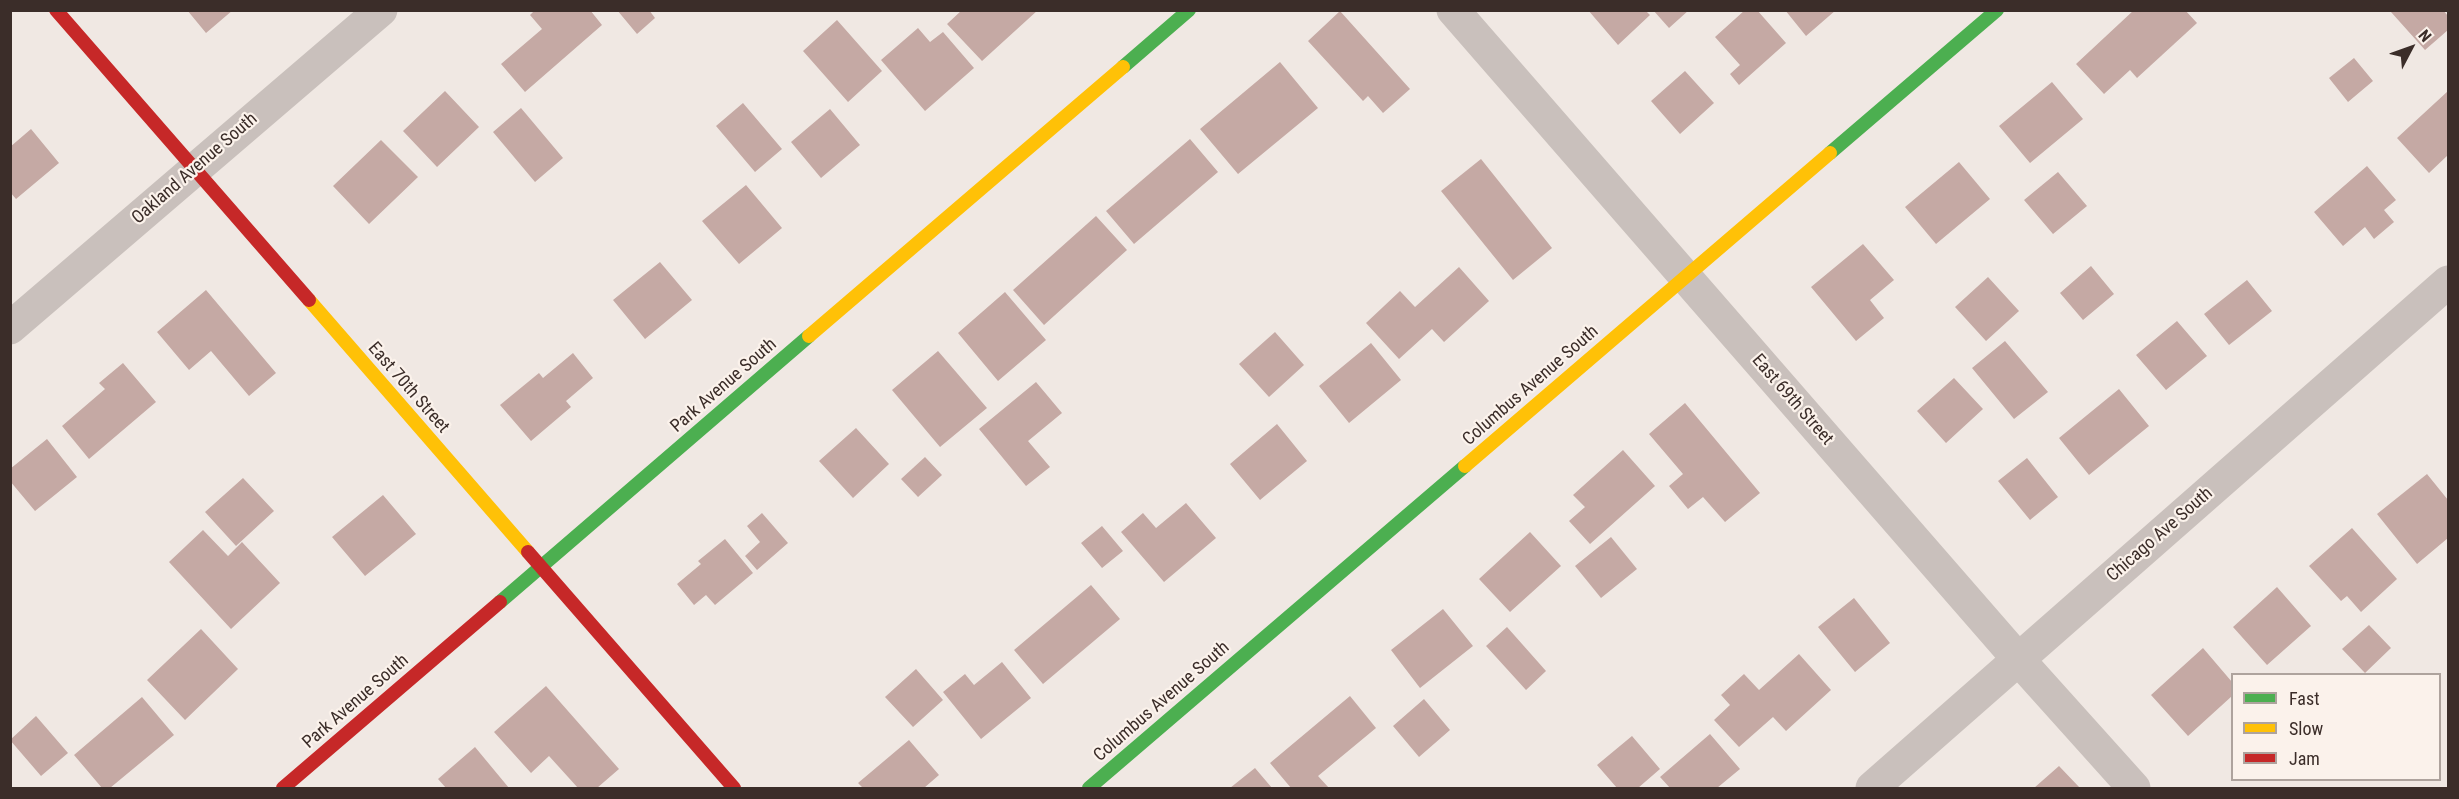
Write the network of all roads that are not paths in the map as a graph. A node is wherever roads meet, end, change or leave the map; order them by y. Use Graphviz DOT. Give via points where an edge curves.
graph roads {
  1 [pos="56,10"];
  2 [pos="381,10"];
  3 [pos="1189,10"];
  4 [pos="1453,10"];
  5 [pos="1997,10"];
  6 [pos="193,170"];
  7 [pos="1685,277"];
  8 [pos="2448,282"];
  9 [pos="10,328"];
  10 [pos="541,567"];
  11 [pos="2019,660"];
  12 [pos="283,789"];
  13 [pos="734,789"];
  14 [pos="1089,789"];
  15 [pos="1872,789"];
  16 [pos="2134,789"];
  1 -- 6 [label="street, East 70th Street"];
  2 -- 6 [label="street, Oakland Avenue South"];
  3 -- 10 [label="street, Park Avenue South"];
  4 -- 7 [label="street, East 69th Street"];
  5 -- 7 [label="street, Columbus Avenue South"];
  6 -- 9 [label="street, Oakland Avenue South"];
  6 -- 10 [label="street, East 70th Street"];
  7 -- 11 [label="street, East 69th Street"];
  7 -- 14 [label="street, Columbus Avenue South"];
  8 -- 11 [label="street, Chicago Ave South"];
  10 -- 12 [label="street, Park Avenue South"];
  10 -- 13 [label="street, East 70th Street"];
  11 -- 15 [label="street, Chicago Ave South"];
  11 -- 16 [label="street, East 69th Street"];
}
